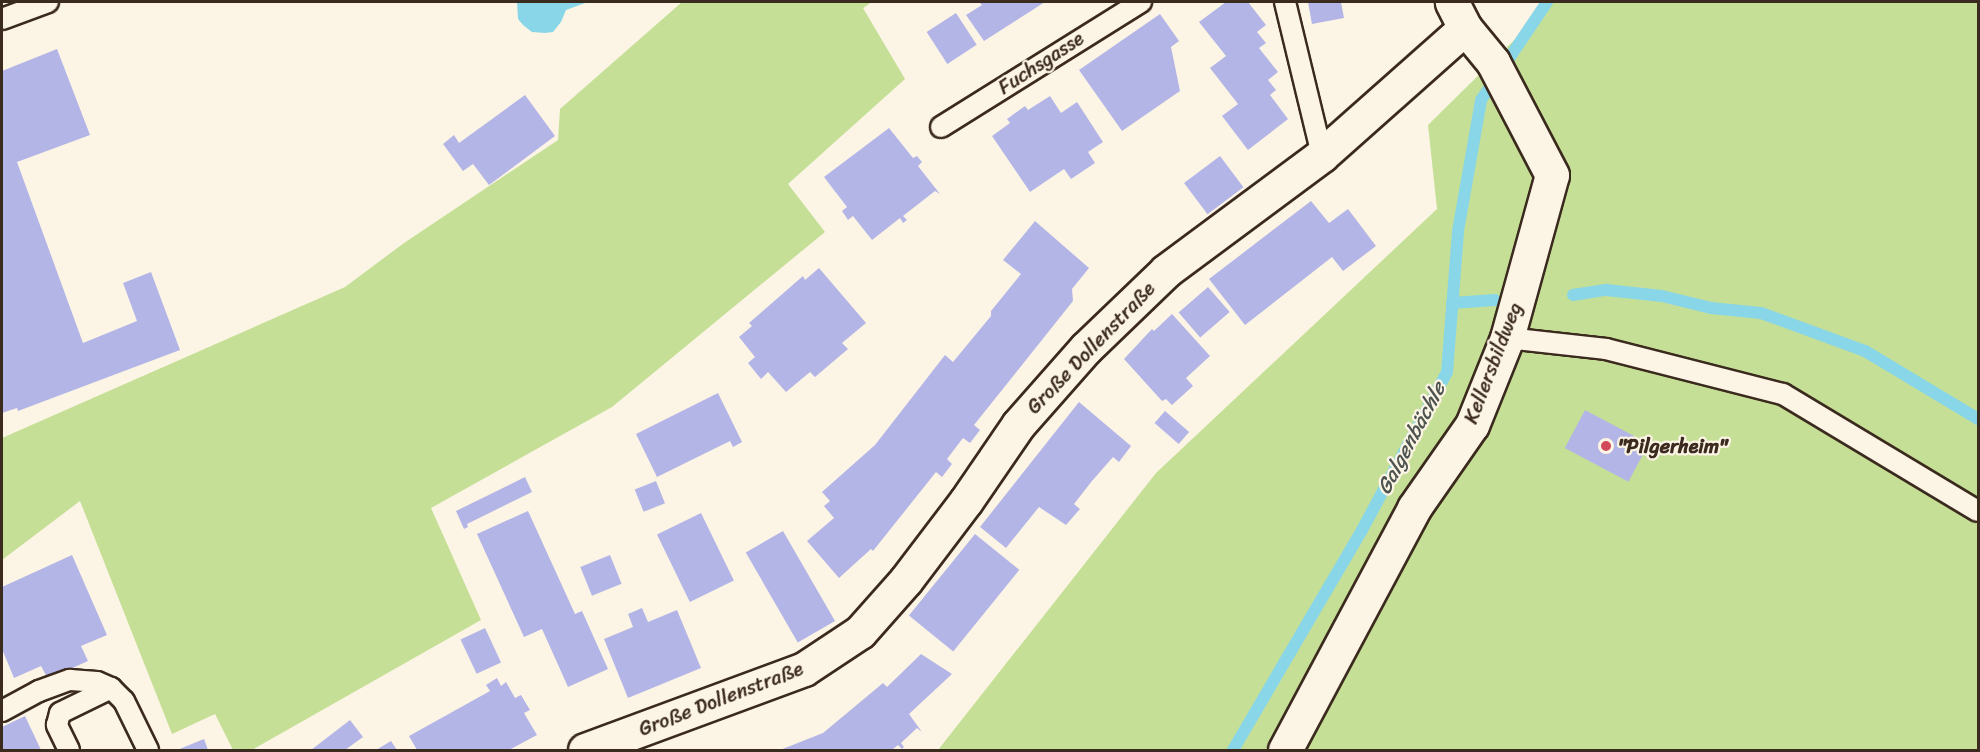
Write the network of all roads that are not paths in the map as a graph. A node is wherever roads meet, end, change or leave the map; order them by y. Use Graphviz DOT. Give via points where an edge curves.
graph roads {
  1 [pos="48,2"];
  2 [pos="1141,2"];
  3 [pos="1285,2"];
  4 [pos="1459,15"];
  5 [pos="2,19"];
  6 [pos="941,127"];
  7 [pos="1322,155"];
  8 [pos="1507,338"];
  9 [pos="1978,511"];
  10 [pos="111,688"];
  11 [pos="2,711"];
  12 [pos="69,750"];
  13 [pos="148,750"];
  14 [pos="585,750"];
  15 [pos="1285,750"];
  1 -- 5 [label="lane"];
  2 -- 6 [label="lane, Fuchsgasse"];
  3 -- 7 [label="lane"];
  4 -- 7 [label="street, Große Dollenstraße"];
  4 -- 8 [label="street, Kellersbildweg" via="1493,62 1552,175"];
  7 -- 14 [label="street, Große Dollenstraße" via="1166,271 1086,348 1018,425 906,580 860,632 804,669"];
  8 -- 9 [label="lane" via="1606,349 1783,394"];
  8 -- 15 [label="street, Kellersbildweg" via="1472,425 1414,508"];
  10 -- 11 [label="lane" via="97,682 70,680"];
  10 -- 12 [label="lane" via="60,713 57,725"];
  10 -- 13 [label="lane" via="124,701"];
}
